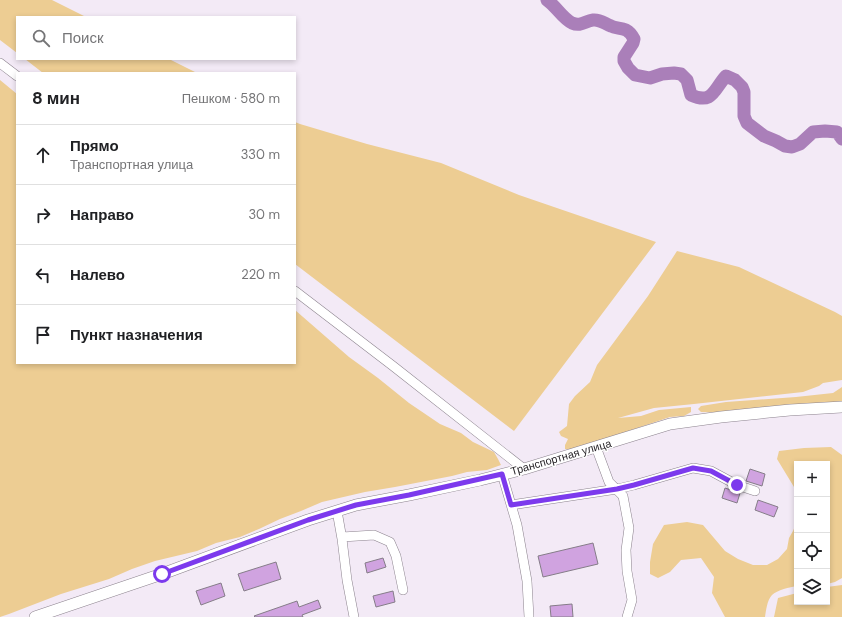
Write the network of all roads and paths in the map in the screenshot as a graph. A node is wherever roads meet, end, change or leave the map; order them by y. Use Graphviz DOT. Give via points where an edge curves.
graph roads {
  1 [pos="0,63"];
  2 [pos="16,75"];
  3 [pos="296,292"];
  4 [pos="842,407"];
  5 [pos="596,447"];
  6 [pos="524,469"];
  7 [pos="502,474"];
  8 [pos="617,489"];
  9 [pos="755,491"];
  10 [pos="511,505"];
  11 [pos="337,511"];
  12 [pos="342,537"];
  13 [pos="403,590"];
  14 [pos="35,617"];
  15 [pos="354,617"];
  16 [pos="529,617"];
  17 [pos="627,617"];
  1 -- 2 [label="street"];
  3 -- 6 [label="street"];
  4 -- 5 [label="main road, Транспортная улица" via="790,410 670,424"];
  5 -- 6 [label="main road, Транспортная улица"];
  5 -- 8 [label="street" via="610,482"];
  6 -- 7 [label="main road, Транспортная улица"];
  7 -- 10 [label="street"];
  7 -- 11 [label="main road, Транспортная улица"];
  8 -- 9 [label="street" via="693,468 711,471"];
  8 -- 10 [label="street"];
  8 -- 17 [label="street" via="623,496 629,528 626,550 632,600"];
  10 -- 16 [label="street" via="527,581"];
  11 -- 12 [label="street"];
  11 -- 14 [label="main road, Транспортная улица"];
  12 -- 13 [label="street" via="374,535 390,542 396,556"];
  12 -- 15 [label="street" via="346,580"];
}
